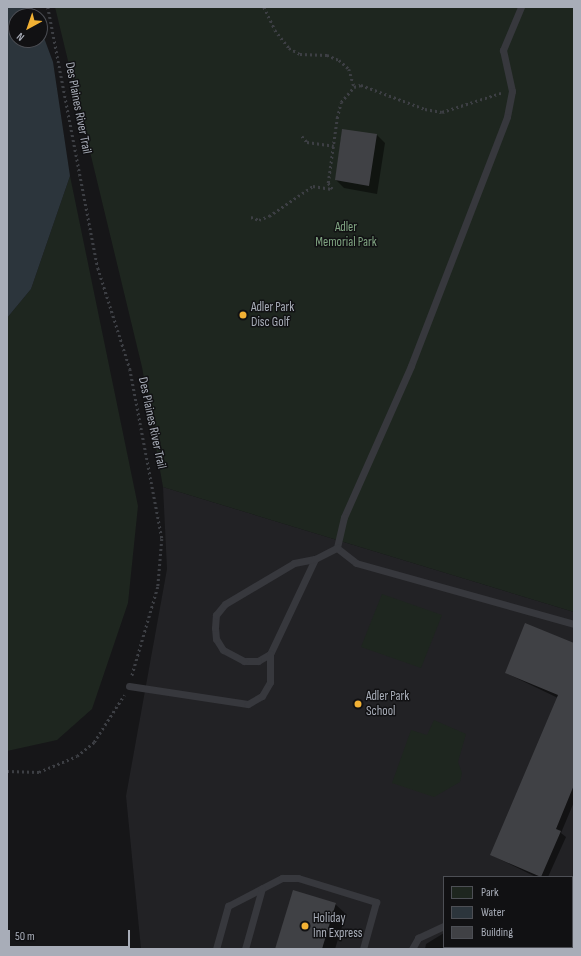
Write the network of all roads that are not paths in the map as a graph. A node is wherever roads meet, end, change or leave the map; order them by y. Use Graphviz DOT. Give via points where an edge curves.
graph roads {
  1 [pos="521,7"];
  2 [pos="337,548"];
  3 [pos="315,559"];
  4 [pos="574,624"];
  5 [pos="270,654"];
  6 [pos="129,686"];
  7 [pos="262,888"];
  8 [pos="443,926"];
  9 [pos="216,949"];
  10 [pos="245,949"];
  11 [pos="363,949"];
  12 [pos="412,949"];
  1 -- 2 [label="lane" via="503,50 512,91 508,117 448,274 344,517"];
  2 -- 3 [label="lane"];
  2 -- 4 [label="lane" via="356,563"];
  3 -- 5 [label="lane"];
  3 -- 5 [label="lane" via="294,563 225,604 216,615 216,639 233,657 258,661"];
  5 -- 6 [label="lane" via="270,682 262,696 248,704"];
  7 -- 9 [label="lane" via="228,906"];
  7 -- 10 [label="lane"];
  7 -- 11 [label="lane" via="282,878 298,878 376,902"];
  8 -- 12 [label="lane" via="418,938"];
}
